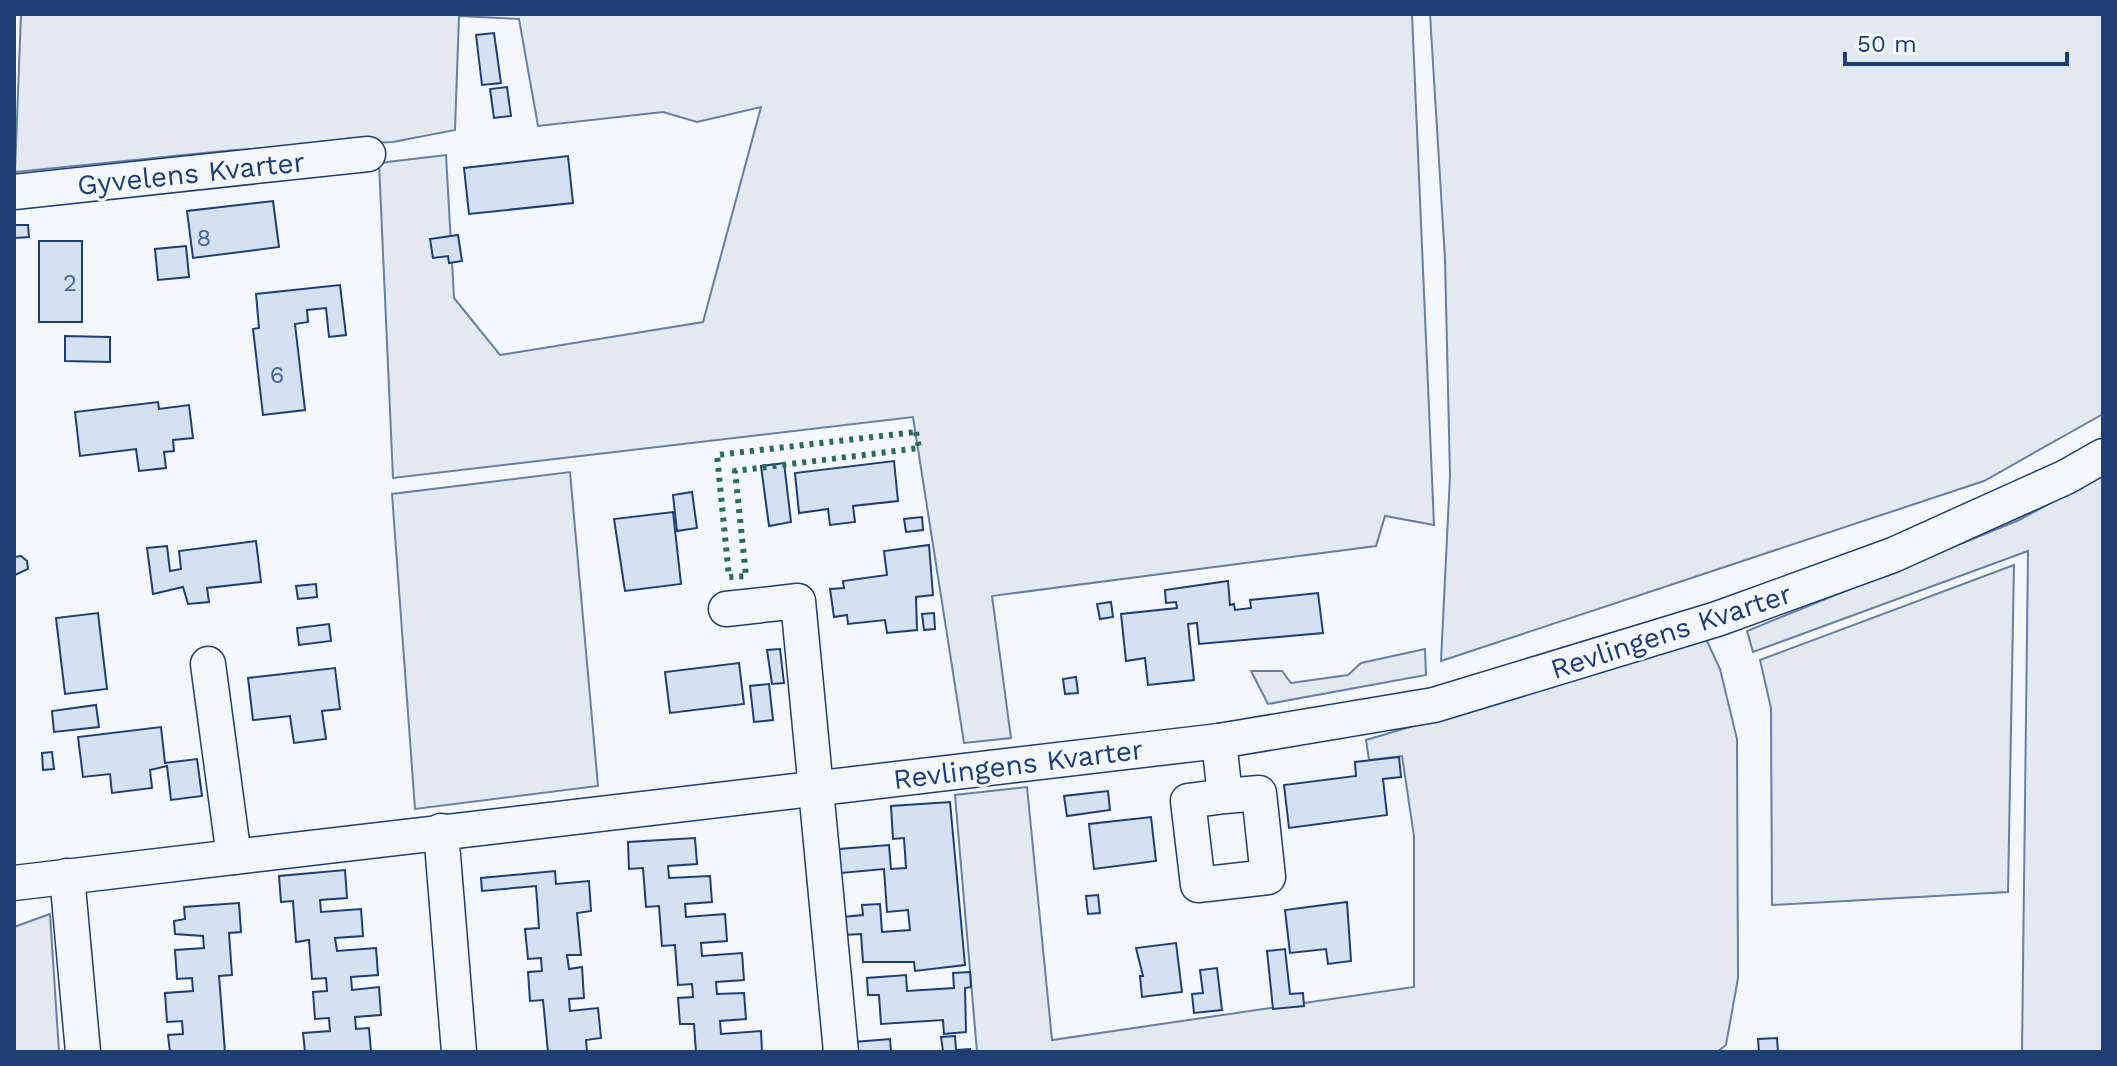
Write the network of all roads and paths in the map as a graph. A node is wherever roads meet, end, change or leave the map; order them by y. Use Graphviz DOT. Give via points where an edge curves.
graph roads {
  1 [pos="368,154"];
  2 [pos="14,192"];
  3 [pos="2103,456"];
  4 [pos="726,609"];
  5 [pos="208,664"];
  6 [pos="1219,741"];
  7 [pos="817,787"];
  8 [pos="1225,796"];
  9 [pos="441,831"];
  10 [pos="234,857"];
  11 [pos="67,876"];
  12 [pos="14,883"];
  13 [pos="83,1052"];
  14 [pos="459,1052"];
  15 [pos="841,1052"];
  1 -- 2 [label="street, Gyvelens Kvarter"];
  3 -- 6 [label="street, Revlingens Kvarter" via="1893,555 1717,619 1434,705"];
  4 -- 7 [label="street" via="798,601"];
  5 -- 10 [label="street"];
  6 -- 7 [label="street, Revlingens Kvarter"];
  6 -- 8 [label="street"];
  7 -- 9 [label="street, Revlingens Kvarter"];
  7 -- 15 [label="street"];
  9 -- 10 [label="street, Revlingens Kvarter"];
  9 -- 14 [label="street"];
  10 -- 11 [label="street, Revlingens Kvarter"];
  11 -- 12 [label="street, Revlingens Kvarter"];
  11 -- 13 [label="street"];
}
